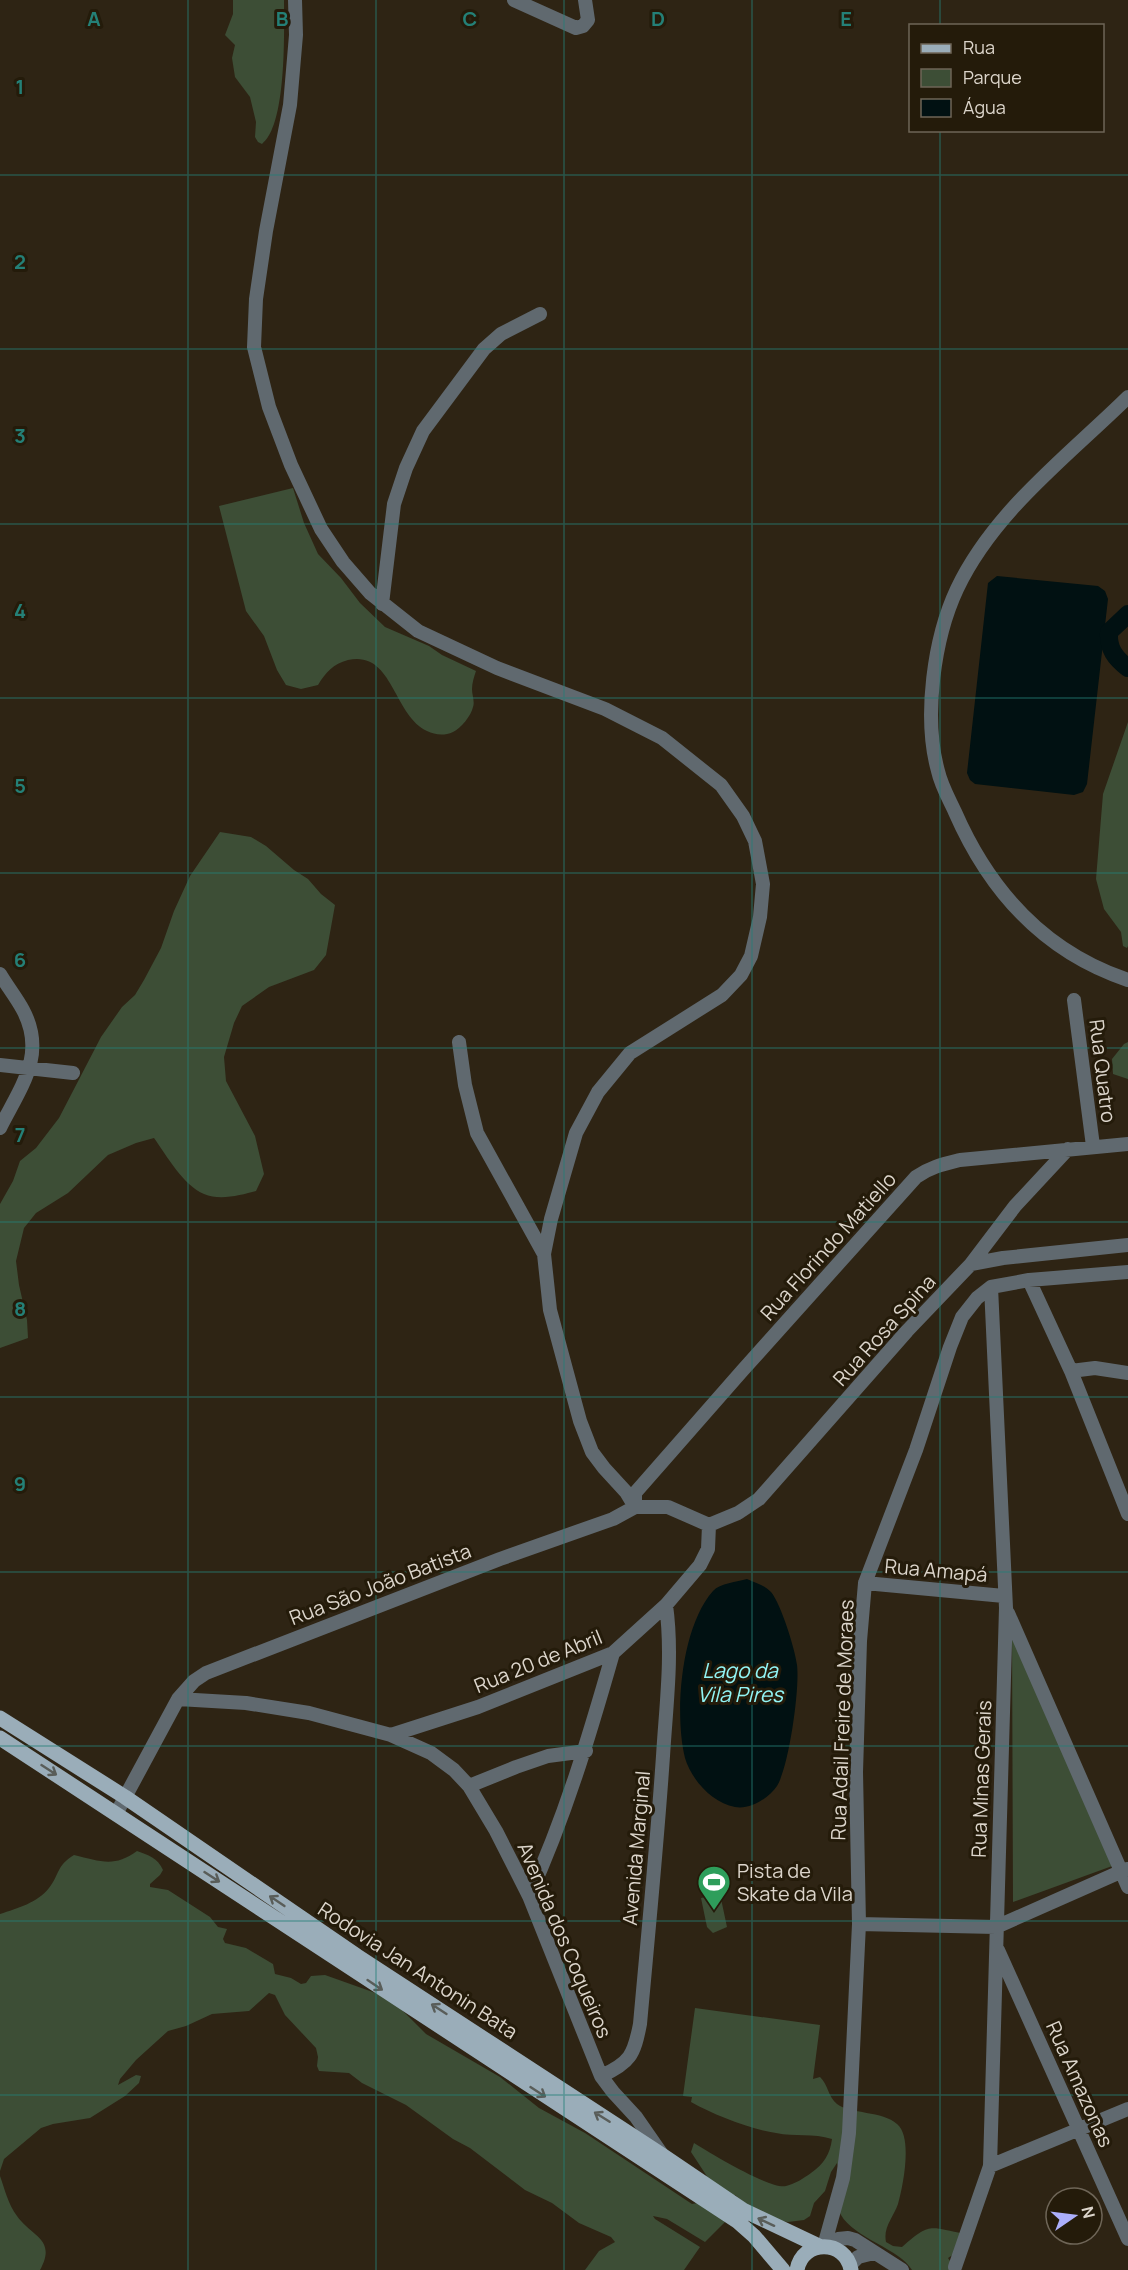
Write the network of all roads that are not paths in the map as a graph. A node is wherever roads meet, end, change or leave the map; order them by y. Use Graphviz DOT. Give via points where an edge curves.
graph roads {
  1 [pos="295,0"];
  2 [pos="514,0"];
  3 [pos="585,0"];
  4 [pos="540,314"];
  5 [pos="1128,397"];
  6 [pos="382,604"];
  7 [pos="0,974"];
  8 [pos="1128,980"];
  9 [pos="1074,1000"];
  10 [pos="459,1042"];
  11 [pos="0,1065"];
  12 [pos="30,1068"];
  13 [pos="73,1073"];
  14 [pos="0,1128"];
  15 [pos="1128,1144"];
  16 [pos="1093,1146"];
  17 [pos="1068,1149"];
  18 [pos="1128,1245"];
  19 [pos="544,1254"];
  20 [pos="971,1264"];
  21 [pos="1128,1272"];
  22 [pos="1029,1280"];
  23 [pos="991,1287"];
  24 [pos="1071,1371"];
  25 [pos="1128,1373"];
  26 [pos="635,1508"];
  27 [pos="1128,1514"];
  28 [pos="709,1525"];
  29 [pos="865,1583"];
  30 [pos="1005,1602"];
  31 [pos="666,1605"];
  32 [pos="613,1653"];
  33 [pos="178,1699"];
  34 [pos="0,1718"];
  35 [pos="391,1735"];
  36 [pos="0,1738"];
  37 [pos="586,1751"];
  38 [pos="469,1786"];
  39 [pos="125,1797"];
  40 [pos="116,1814"];
  41 [pos="1125,1870"];
  42 [pos="1128,1887"];
  43 [pos="529,1896"];
  44 [pos="860,1924"];
  45 [pos="996,1927"];
  46 [pos="996,1945"];
  47 [pos="601,2076"];
  48 [pos="1128,2109"];
  49 [pos="1080,2130"];
  50 [pos="662,2155"];
  51 [pos="990,2166"];
  52 [pos="1128,2239"];
  53 [pos="825,2247"];
  54 [pos="874,2253"];
  55 [pos="851,2268"];
  56 [pos="957,2269"];
  57 [pos="783,2270"];
  58 [pos="797,2270"];
  59 [pos="902,2270"];
  1 -- 6 [label="street" via="290,105 256,299 255,347 269,407 321,529 343,562"];
  2 -- 3 [label="street" via="571,27 586,23"];
  4 -- 6 [label="street" via="501,334 484,350 423,431 394,504"];
  5 -- 8 [label="street" via="1051,470 977,554 957,590 942,632 934,675 932,728 938,771 953,808 971,848 1002,892 1029,922 1064,951 1100,971"];
  6 -- 19 [label="street" via="418,631 662,738 721,785 755,841 763,884 751,956 741,975 722,994 630,1053 598,1092 576,1133"];
  7 -- 12 [label="street" via="30,1027"];
  9 -- 16 [label="street, Rua Quatro"];
  10 -- 19 [label="street" via="477,1133"];
  11 -- 12 [label="street"];
  12 -- 13 [label="street"];
  12 -- 14 [label="street"];
  15 -- 16 [label="street, Rua Florindo Matiello"];
  16 -- 17 [label="street, Rua Florindo Matiello"];
  17 -- 20 [label="street, Rua Rosa Spina" via="1015,1206"];
  17 -- 26 [label="street, Rua Florindo Matiello" via="960,1160 938,1165 916,1177 635,1493"];
  18 -- 20 [label="street"];
  19 -- 26 [label="street" via="550,1310 580,1421 592,1452"];
  20 -- 28 [label="street, Rua Rosa Spina" via="759,1499"];
  21 -- 22 [label="street"];
  22 -- 23 [label="street"];
  22 -- 24 [label="street"];
  23 -- 29 [label="street, Rua Adail Freire de Moraes" via="962,1317"];
  23 -- 30 [label="street, Rua Minas Gerais"];
  24 -- 25 [label="street" via="1095,1368"];
  24 -- 27 [label="street"];
  26 -- 28 [label="street, Rua São João Batista" via="668,1507"];
  26 -- 33 [label="street, Rua São João Batista" via="206,1673"];
  28 -- 31 [label="street, Rua 20 de Abril" via="708,1549"];
  29 -- 30 [label="street, Rua Amapá"];
  29 -- 44 [label="street, Rua Adail Freire de Moraes" via="856,1772"];
  30 -- 41 [label="street"];
  30 -- 45 [label="street, Rua Minas Gerais"];
  31 -- 32 [label="street, Rua 20 de Abril"];
  31 -- 47 [label="street, Avenida Marginal" via="667,1693 640,2024 630,2058"];
  32 -- 35 [label="street, Rua 20 de Abril" via="478,1707"];
  32 -- 37 [label="street"];
  33 -- 35 [label="street, Avenida dos Coqueiros" via="298,1711"];
  33 -- 39 [label="street, Rua São João Batista"];
  34 -- 39 [label="main road, Rodovia Jan Antonin Bata"];
  35 -- 38 [label="street, Avenida dos Coqueiros" via="431,1753"];
  36 -- 40 [label="main road, Rodovia Jan Antonin Bata, one-way"];
  37 -- 38 [label="street" via="540,1759"];
  37 -- 43 [label="street"];
  38 -- 43 [label="street, Avenida dos Coqueiros"];
  39 -- 40 [label="street, Rua São João Batista"];
  50 -- 39 [label="main road, Rodovia Jan Antonin Bata, one-way" via="357,1956"];
  40 -- 57 [label="main road, Rodovia Jan Antonin Bata, one-way" via="737,2221"];
  41 -- 42 [label="street"];
  41 -- 45 [label="street"];
  43 -- 47 [label="street, Avenida dos Coqueiros"];
  44 -- 45 [label="street"];
  44 -- 53 [label="street, Rua Adail Freire de Moraes" via="849,2133 843,2178"];
  45 -- 46 [label="street, Rua Minas Gerais"];
  46 -- 49 [label="street, Rua Amazonas"];
  46 -- 51 [label="street, Rua Minas Gerais"];
  47 -- 50 [label="street, Avenida dos Coqueiros"];
  48 -- 49 [label="street"];
  49 -- 51 [label="street"];
  49 -- 52 [label="street, Rua Amazonas"];
  53 -- 50 [label="main road, Rodovia Jan Antonin Bata, one-way" via="743,2210"];
  51 -- 56 [label="street, Rua Minas Gerais"];
  53 -- 54 [label="street" via="848,2238"];
  53 -- 55 [label="main road, Rodovia Jan Antonin Bata" via="840,2251"];
  53 -- 58 [label="main road" via="810,2250"];
  54 -- 55 [label="street" via="858,2257"];
  54 -- 59 [label="street"];
}
